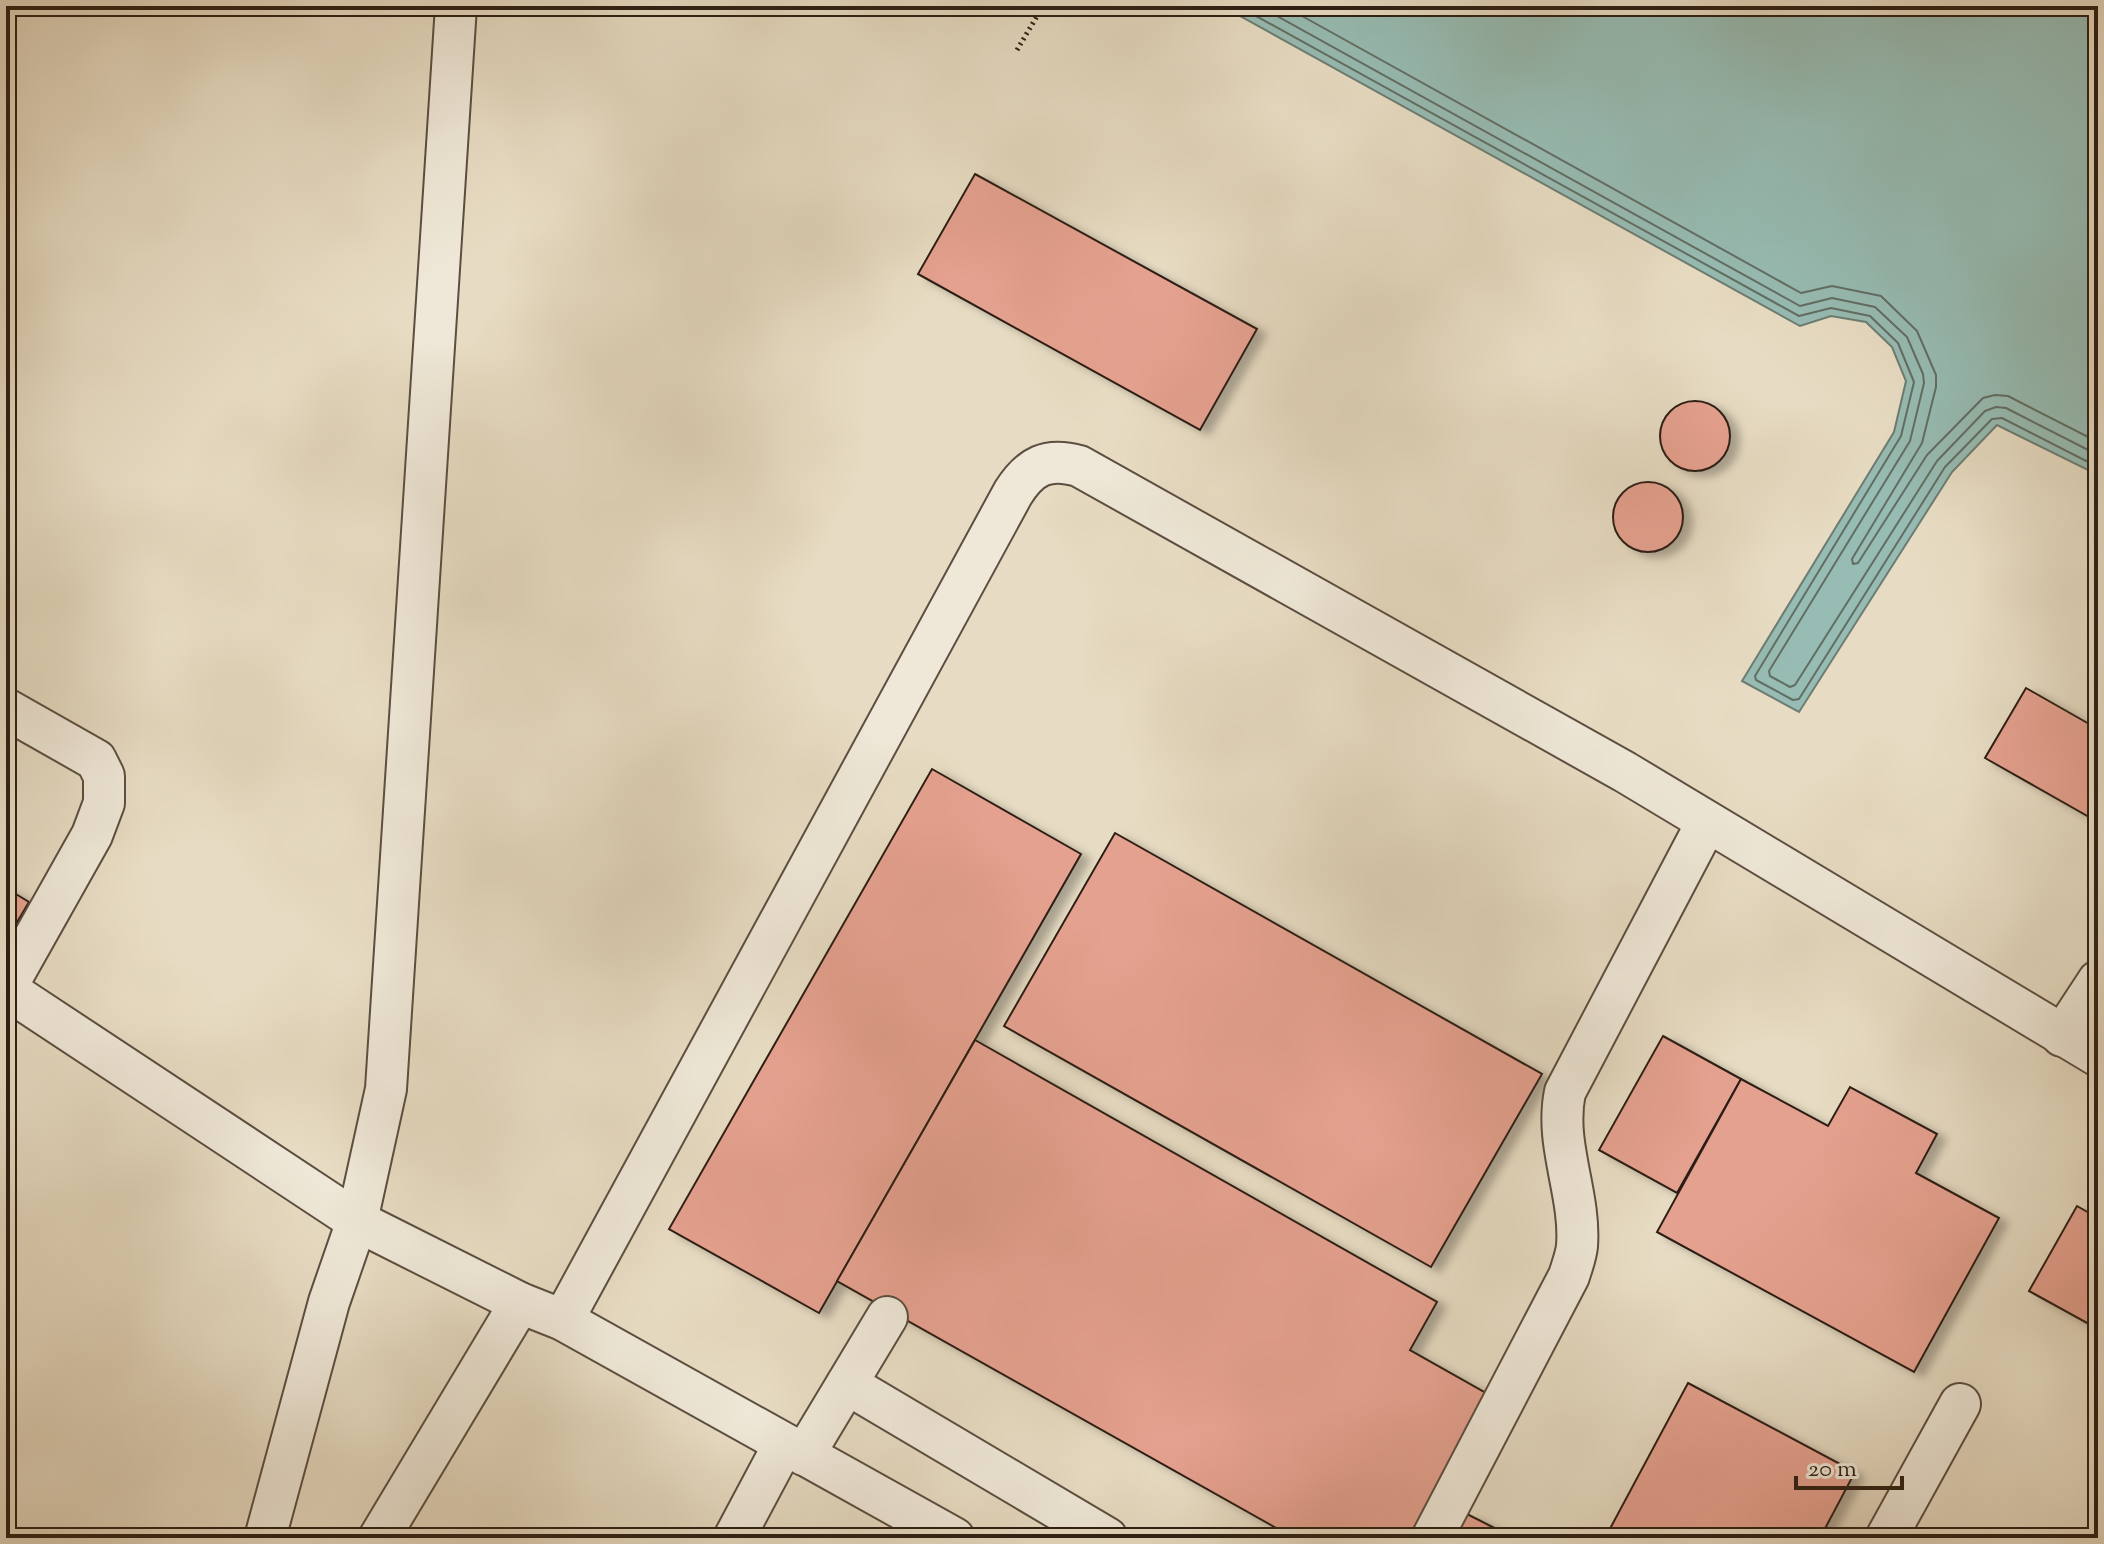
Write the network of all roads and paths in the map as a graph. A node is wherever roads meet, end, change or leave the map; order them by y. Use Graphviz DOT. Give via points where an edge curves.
graph roads {
  1 [pos="456,6"];
  2 [pos="1043,6"];
  3 [pos="1017,50"];
  4 [pos="6,709"];
  5 [pos="1707,822"];
  6 [pos="2098,981"];
  7 [pos="6,989"];
  8 [pos="2062,1036"];
  9 [pos="2098,1056"];
  10 [pos="357,1221"];
  11 [pos="520,1303"];
  12 [pos="887,1317"];
  13 [pos="563,1320"];
  14 [pos="847,1384"];
  15 [pos="1960,1404"];
  16 [pos="794,1450"];
  17 [pos="265,1538"];
  18 [pos="379,1538"];
  19 [pos="734,1538"];
  20 [pos="954,1538"];
  21 [pos="1107,1538"];
  22 [pos="1432,1538"];
  23 [pos="1886,1538"];
  1 -- 10 [label="street" via="386,1089"];
  2 -- 3 [label="path"];
  4 -- 7 [label="street" via="96,760 104,776 104,803 92,835"];
  5 -- 8 [label="street"];
  5 -- 13 [label="street" via="1079,466 1061,461 1043,465 1024,475 1013,493"];
  5 -- 22 [label="street" via="1565,1092 1562,1132 1577,1223 1569,1276"];
  6 -- 8 [label="street"];
  7 -- 10 [label="street"];
  8 -- 9 [label="street"];
  10 -- 11 [label="street"];
  10 -- 17 [label="street" via="329,1302"];
  11 -- 13 [label="street"];
  11 -- 18 [label="street"];
  12 -- 14 [label="street"];
  13 -- 16 [label="street"];
  14 -- 16 [label="street"];
  14 -- 21 [label="street"];
  15 -- 23 [label="street"];
  16 -- 19 [label="street"];
  16 -- 20 [label="street"];
}
